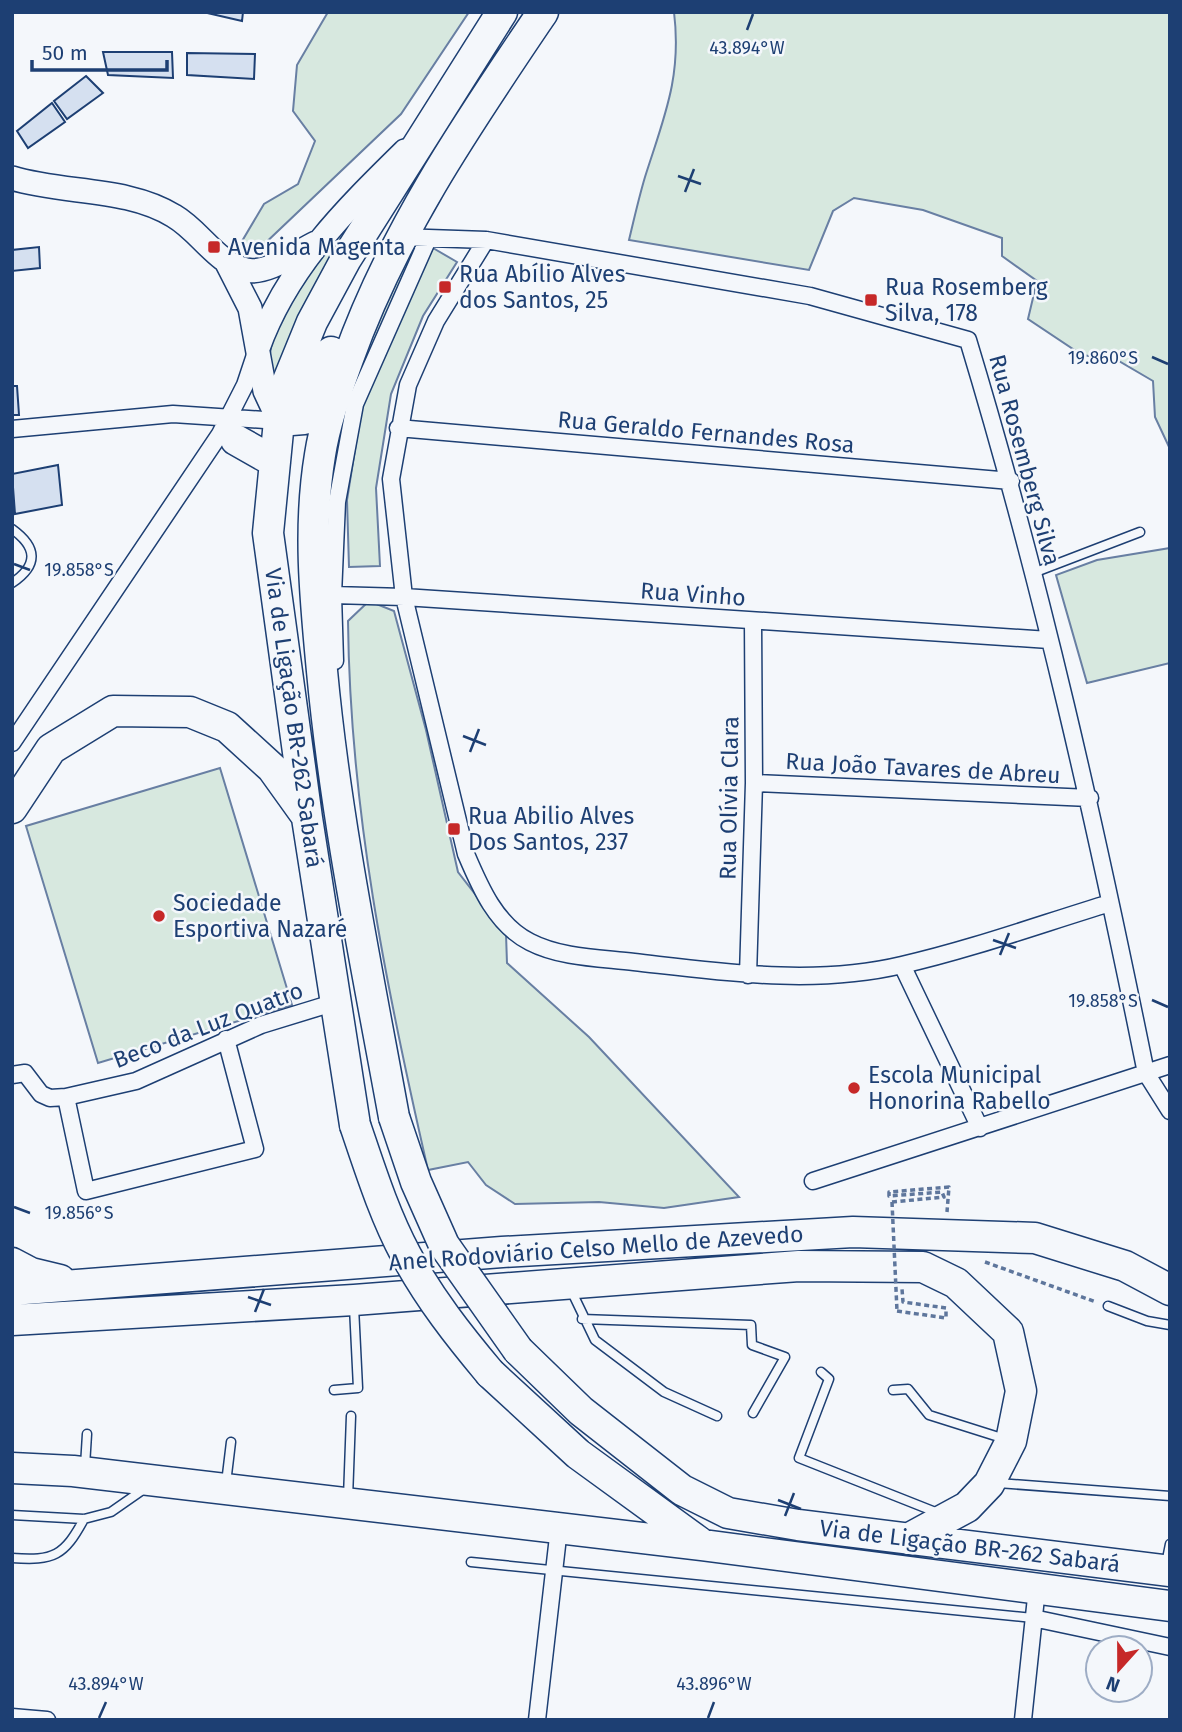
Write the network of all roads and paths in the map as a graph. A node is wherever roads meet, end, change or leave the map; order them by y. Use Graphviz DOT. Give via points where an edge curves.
graph roads {
  1 [pos="502,12"];
  2 [pos="543,12"];
  3 [pos="426,130"];
  4 [pos="12,178"];
  5 [pos="486,240"];
  6 [pos="316,243"];
  7 [pos="405,246"];
  8 [pos="226,261"];
  9 [pos="258,348"];
  10 [pos="279,421"];
  11 [pos="233,428"];
  12 [pos="398,428"];
  13 [pos="12,429"];
  14 [pos="205,457"];
  15 [pos="275,462"];
  16 [pos="1011,481"];
  17 [pos="12,529"];
  18 [pos="1140,532"];
  19 [pos="1033,573"];
  20 [pos="12,583"];
  21 [pos="333,595"];
  22 [pos="404,597"];
  23 [pos="753,621"];
  24 [pos="1049,640"];
  25 [pos="328,734"];
  26 [pos="12,743"];
  27 [pos="754,783"];
  28 [pos="1090,799"];
  29 [pos="12,808"];
  30 [pos="307,818"];
  31 [pos="1110,903"];
  32 [pos="902,965"];
  33 [pos="748,975"];
  34 [pos="337,1002"];
  35 [pos="226,1039"];
  36 [pos="1170,1065"];
  37 [pos="1146,1073"];
  38 [pos="19,1074"];
  39 [pos="66,1097"];
  40 [pos="1170,1111"];
  41 [pos="980,1128"];
  42 [pos="813,1181"];
  43 [pos="945,1235"];
  44 [pos="973,1257"];
  45 [pos="12,1263"];
  46 [pos="902,1266"];
  47 [pos="568,1284"];
  48 [pos="81,1285"];
  49 [pos="12,1290"];
  50 [pos="1170,1290"];
  51 [pos="354,1300"];
  52 [pos="1108,1306"];
  53 [pos="582,1319"];
  54 [pos="12,1320"];
  55 [pos="1168,1325"];
  56 [pos="1170,1335"];
  57 [pos="821,1372"];
  58 [pos="334,1390"];
  59 [pos="893,1390"];
  60 [pos="753,1413"];
  61 [pos="351,1416"];
  62 [pos="717,1416"];
  63 [pos="87,1434"];
  64 [pos="1011,1441"];
  65 [pos="231,1442"];
  66 [pos="12,1468"];
  67 [pos="85,1473"];
  68 [pos="156,1481"];
  69 [pos="989,1483"];
  70 [pos="225,1490"];
  71 [pos="1170,1496"];
  72 [pos="348,1504"];
  73 [pos="12,1515"];
  74 [pos="950,1518"];
  75 [pos="84,1520"];
  76 [pos="559,1528"];
  77 [pos="908,1539"];
  78 [pos="702,1545"];
  79 [pos="12,1558"];
  80 [pos="1168,1561"];
  81 [pos="471,1562"];
  82 [pos="554,1572"];
  83 [pos="1037,1588"];
  84 [pos="1170,1606"];
  85 [pos="1033,1618"];
  86 [pos="1170,1647"];
  87 [pos="18,1718"];
  88 [pos="47,1720"];
  89 [pos="537,1720"];
  90 [pos="1023,1720"];
  1 -- 3 [label="highway, Via de Ligação BR-262 Sabará"];
  2 -- 7 [label="highway, Via de Ligação BR-262 Sabará" via="442,162"];
  3 -- 6 [label="street, Via de Ligação BR-262 Sabará"];
  3 -- 10 [label="highway, Via de Ligação BR-262 Sabará" via="312,322 285,388"];
  4 -- 8 [label="street" via="41,187 131,198 174,216"];
  5 -- 7 [label="street, Rua Rosemberg Silva"];
  5 -- 12 [label="street" via="436,321 408,385"];
  5 -- 16 [label="street, Rua Rosemberg Silva" via="810,296 968,341"];
  6 -- 8 [label="street" via="265,268 248,271"];
  6 -- 9 [label="street" via="268,319"];
  7 -- 10 [label="highway" via="334,347 304,419"];
  7 -- 21 [label="street, Via de Ligação BR-262 Sabará" via="355,404 337,502"];
  7 -- 25 [label="highway, Via de Ligação BR-262 Sabará" via="337,391 318,466 312,521 314,591"];
  8 -- 9 [label="street" via="250,307"];
  9 -- 10 [label="street" via="265,390"];
  9 -- 11 [label="street"];
  10 -- 11 [label="street"];
  10 -- 11 [label="street"];
  10 -- 15 [label="highway, Via de Ligação BR-262 Sabará"];
  11 -- 13 [label="street" via="173,414"];
  11 -- 14 [label="street"];
  11 -- 14 [label="street"];
  11 -- 15 [label="highway"];
  12 -- 16 [label="street, Rua Geraldo Fernandes Rosa"];
  12 -- 22 [label="street" via="391,479"];
  14 -- 26 [label="street"];
  15 -- 30 [label="highway, Via de Ligação BR-262 Sabará" via="268,533"];
  16 -- 19 [label="street, Rua Rosemberg Silva"];
  17 -- 20 [label="lane" via="33,549 21,578"];
  18 -- 19 [label="lane"];
  19 -- 24 [label="street, Rua Rosemberg Silva"];
  21 -- 22 [label="street, Rua Vinho"];
  21 -- 25 [label="street, Via de Ligação BR-262 Sabará" via="335,674"];
  22 -- 23 [label="street, Rua Vinho"];
  22 -- 33 [label="street" via="466,854 482,890 505,923 530,942 565,954"];
  23 -- 24 [label="street, Rua Vinho"];
  23 -- 27 [label="street, Rua Olívia Clara"];
  24 -- 28 [label="street, Rua Rosemberg Silva"];
  25 -- 77 [label="highway, Via de Ligação BR-262 Sabará, bridge" via="394,1117 444,1245 518,1350 581,1411 682,1490 729,1513"];
  27 -- 28 [label="street, Rua João Tavares de Abreu"];
  27 -- 33 [label="street, Rua Olívia Clara"];
  28 -- 31 [label="street, Rua Rosemberg Silva"];
  29 -- 30 [label="highway" via="51,750 113,711 190,712 227,727 272,768"];
  30 -- 34 [label="highway, Via de Ligação BR-262 Sabará"];
  31 -- 32 [label="street"];
  31 -- 37 [label="street, Rua Rosemberg Silva"];
  32 -- 33 [label="street" via="850,974"];
  32 -- 41 [label="street"];
  34 -- 35 [label="street, Beco da Luz Quatro"];
  34 -- 78 [label="highway, Via de Ligação BR-262 Sabará, bridge" via="355,1125 378,1193 406,1255 448,1322 490,1373 578,1454"];
  35 -- 39 [label="street, Beco da Luz Quatro" via="136,1081"];
  35 -- 39 [label="street" via="255,1149 86,1191"];
  36 -- 37 [label="street"];
  37 -- 40 [label="street, Rua Rosemberg Silva"];
  37 -- 41 [label="street"];
  38 -- 39 [label="street" via="41,1094"];
  41 -- 42 [label="street"];
  43 -- 46 [label="path, bridge" via="948,1187 889,1192 889,1196 942,1192 944,1198 892,1202 897,1311 946,1318 946,1308 902,1302"];
  43 -- 48 [label="highway, Anel Rodoviário Celso Mello de Azevedo" via="853,1232 529,1250"];
  43 -- 50 [label="highway, Anel Rodoviário Celso Mello de Azevedo" via="1035,1238 1125,1266"];
  44 -- 52 [label="path"];
  45 -- 48 [label="highway" via="31,1273"];
  46 -- 47 [label="highway" via="822,1264"];
  46 -- 64 [label="highway" via="923,1267 956,1283 1008,1332 1021,1391"];
  47 -- 51 [label="highway"];
  47 -- 53 [label="lane"];
  48 -- 49 [label="highway, Anel Rodoviário Celso Mello de Azevedo"];
  51 -- 54 [label="highway"];
  51 -- 58 [label="lane" via="358,1388"];
  52 -- 55 [label="lane"];
  53 -- 60 [label="lane" via="751,1325 752,1345 785,1357"];
  53 -- 62 [label="lane" via="595,1340 664,1392"];
  55 -- 56 [label="lane"];
  57 -- 74 [label="lane" via="829,1379 799,1458"];
  59 -- 64 [label="lane" via="908,1389 929,1415"];
  61 -- 72 [label="lane"];
  63 -- 67 [label="lane"];
  64 -- 69 [label="highway"];
  65 -- 70 [label="lane"];
  66 -- 67 [label="highway"];
  67 -- 68 [label="highway"];
  68 -- 70 [label="highway"];
  68 -- 75 [label="lane" via="111,1512"];
  69 -- 71 [label="lane"];
  69 -- 74 [label="highway"];
  70 -- 72 [label="highway"];
  72 -- 76 [label="highway"];
  73 -- 75 [label="lane"];
  74 -- 77 [label="highway"];
  75 -- 79 [label="lane" via="60,1553 43,1560"];
  76 -- 78 [label="highway"];
  76 -- 82 [label="street"];
  77 -- 80 [label="highway, Via de Ligação BR-262 Sabará"];
  78 -- 83 [label="highway"];
  81 -- 82 [label="lane"];
  82 -- 85 [label="lane"];
  82 -- 89 [label="street"];
  83 -- 84 [label="highway"];
  83 -- 85 [label="street"];
  85 -- 86 [label="street"];
  85 -- 90 [label="street"];
  87 -- 88 [label="street"];
}
